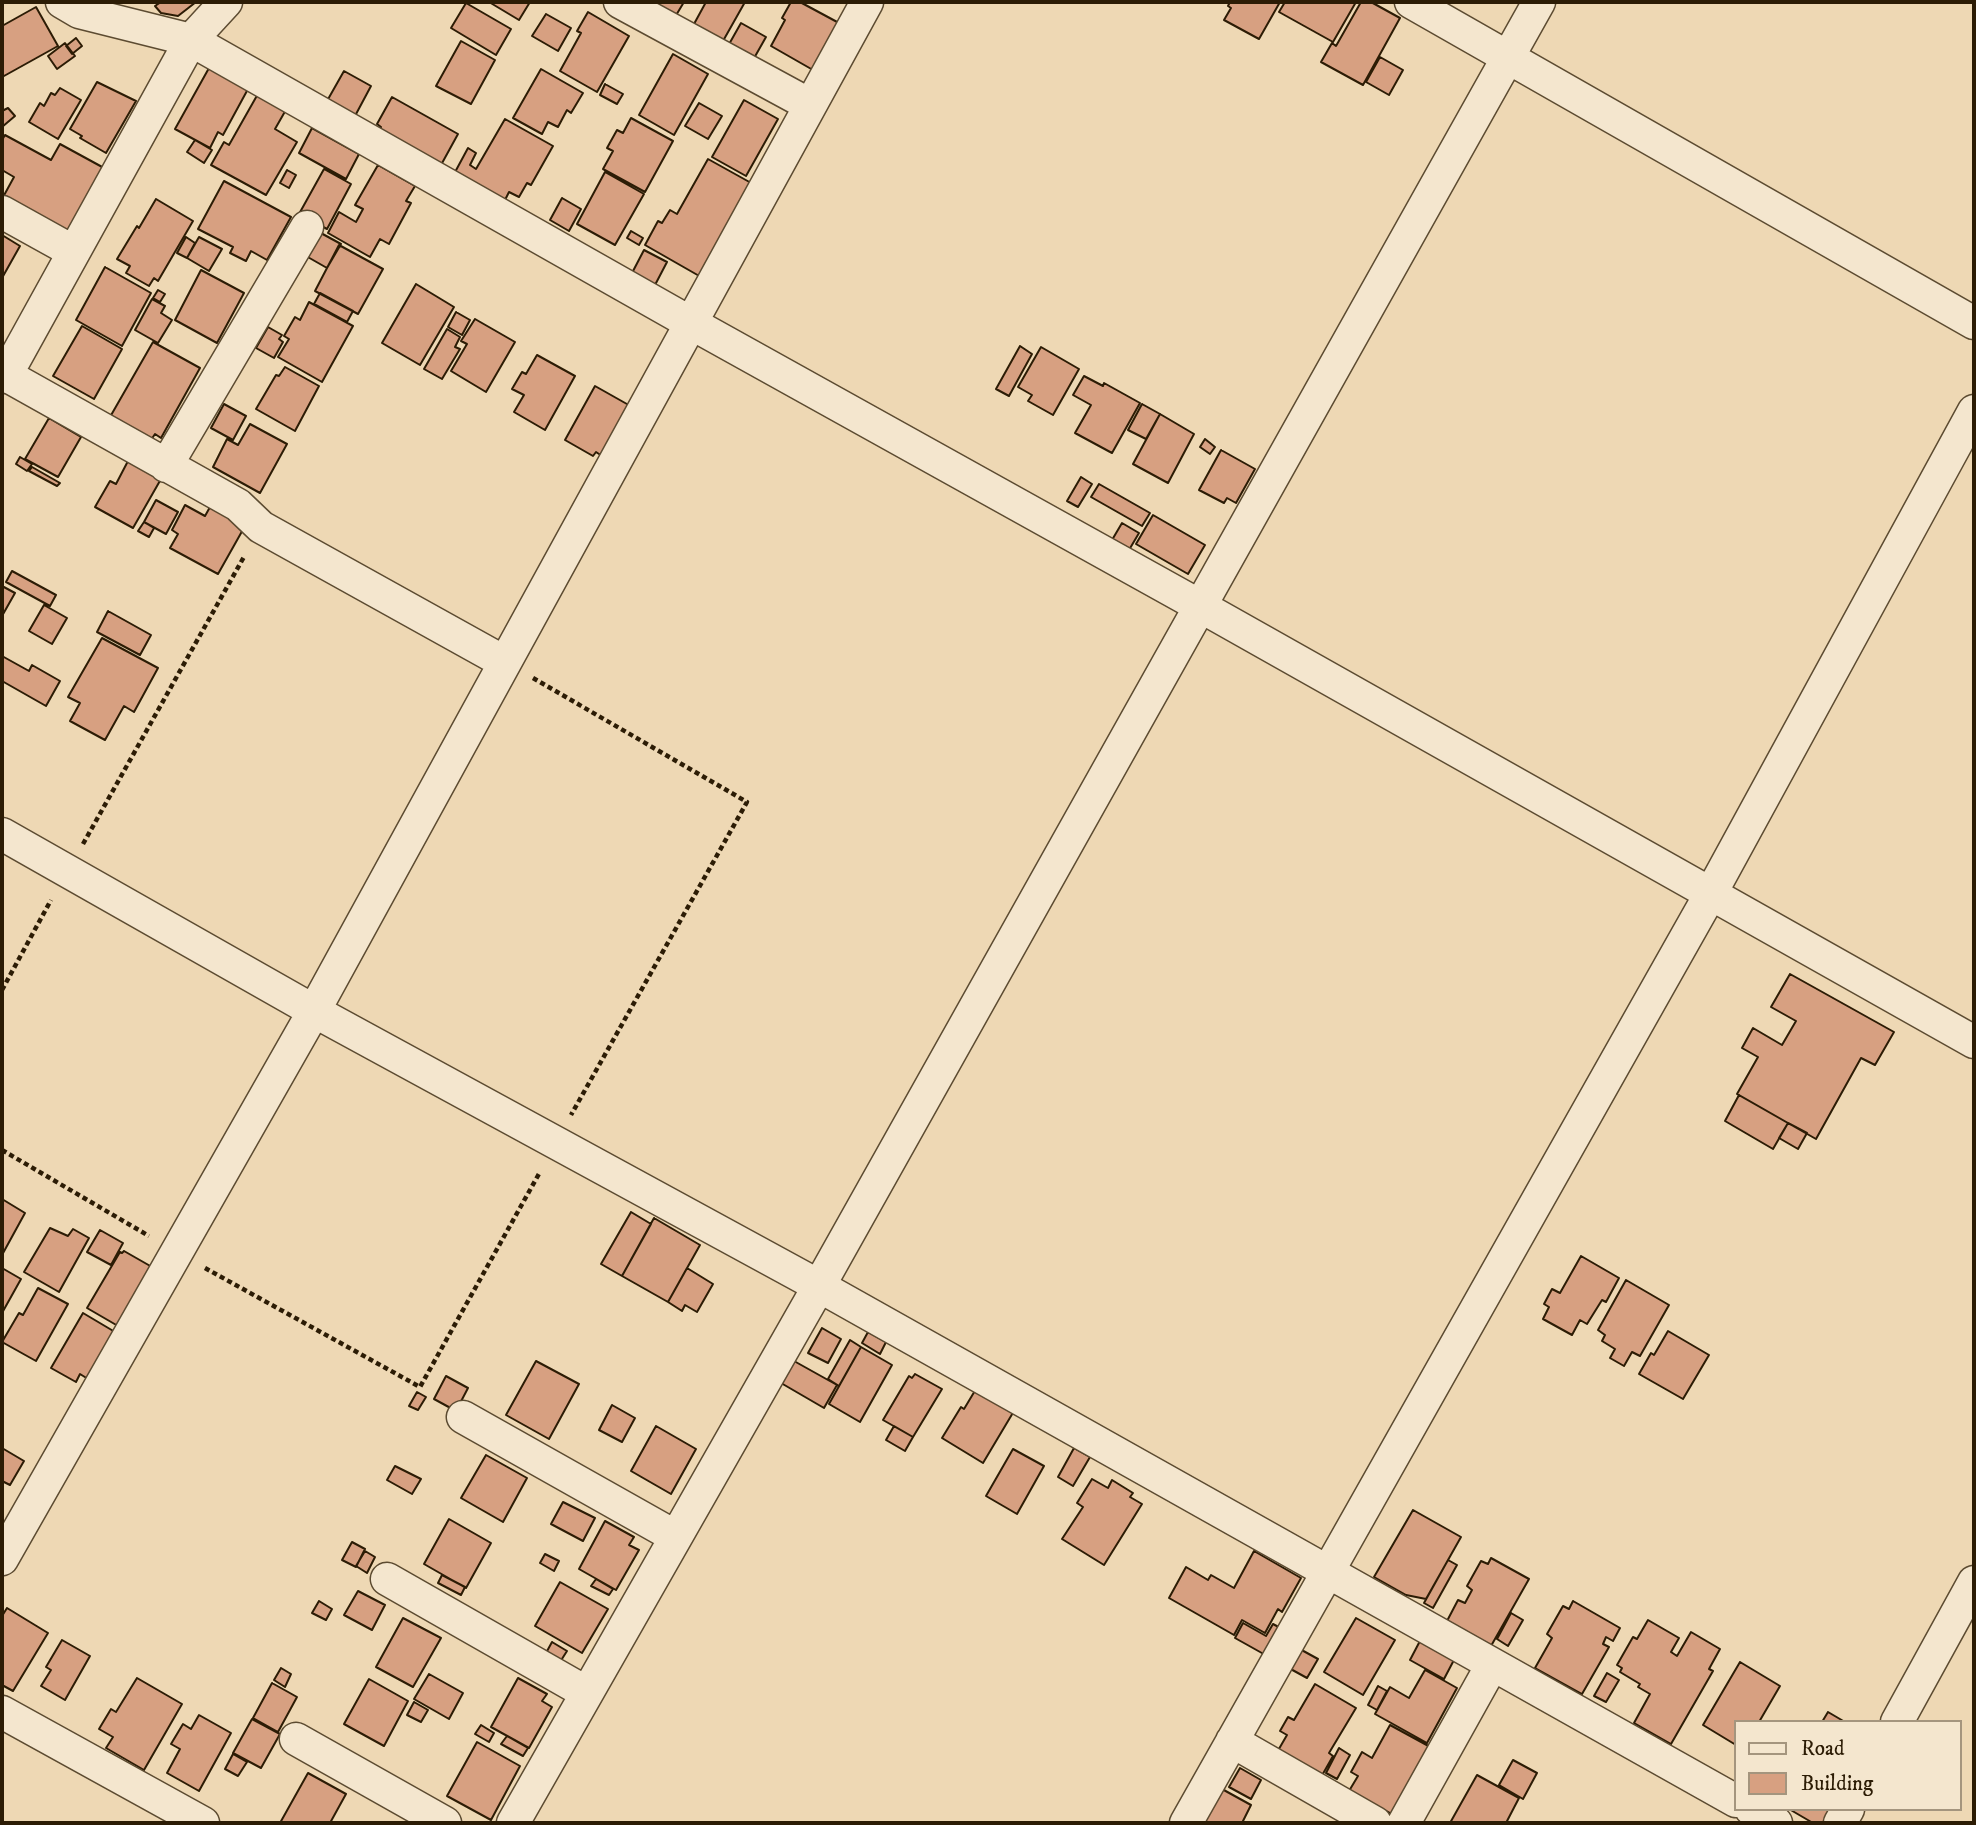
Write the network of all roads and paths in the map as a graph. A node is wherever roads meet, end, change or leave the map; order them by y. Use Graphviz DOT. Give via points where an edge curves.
graph roads {
  1 [pos="62,2"];
  2 [pos="226,2"];
  3 [pos="620,2"];
  4 [pos="867,2"];
  5 [pos="1411,2"];
  6 [pos="1539,2"];
  7 [pos="191,40"];
  8 [pos="1509,56"];
  9 [pos="810,105"];
  10 [pos="2,212"];
  11 [pos="307,227"];
  12 [pos="74,252"];
  13 [pos="689,323"];
  14 [pos="1974,323"];
  15 [pos="3,377"];
  16 [pos="1974,411"];
  17 [pos="166,466"];
  18 [pos="261,527"];
  19 [pos="1200,606"];
  20 [pos="505,662"];
  21 [pos="2,835"];
  22 [pos="67,871"];
  23 [pos="1712,893"];
  24 [pos="2,990"];
  25 [pos="314,1011"];
  26 [pos="1974,1042"];
  27 [pos="819,1286"];
  28 [pos="463,1418"];
  29 [pos="676,1537"];
  30 [pos="2,1559"];
  31 [pos="1327,1572"];
  32 [pos="387,1579"];
  33 [pos="1974,1582"];
  34 [pos="1492,1665"];
  35 [pos="587,1693"];
  36 [pos="2,1712"];
  37 [pos="1898,1720"];
  38 [pos="296,1740"];
  39 [pos="1232,1741"];
  40 [pos="1734,1800"];
  41 [pos="1755,1811"];
  42 [pos="203,1823"];
  43 [pos="445,1823"];
  44 [pos="513,1823"];
  45 [pos="1186,1823"];
  46 [pos="1375,1823"];
  47 [pos="1404,1823"];
  48 [pos="1776,1823"];
  1 -- 7 [label="street" via="79,12"];
  2 -- 7 [label="street"];
  3 -- 9 [label="street"];
  4 -- 9 [label="street"];
  5 -- 8 [label="street"];
  6 -- 8 [label="street"];
  7 -- 12 [label="street"];
  7 -- 13 [label="street"];
  8 -- 14 [label="street"];
  8 -- 19 [label="street"];
  9 -- 13 [label="street"];
  10 -- 12 [label="street"];
  11 -- 17 [label="street"];
  12 -- 15 [label="street"];
  13 -- 19 [label="street"];
  13 -- 20 [label="street"];
  15 -- 17 [label="street"];
  16 -- 23 [label="street"];
  17 -- 18 [label="street" via="238,505"];
  18 -- 20 [label="street"];
  18 -- 22 [label="path"];
  19 -- 23 [label="street"];
  19 -- 27 [label="street"];
  20 -- 25 [label="street"];
  21 -- 22 [label="street"];
  22 -- 24 [label="path"];
  22 -- 25 [label="street"];
  23 -- 26 [label="street"];
  23 -- 31 [label="street"];
  25 -- 27 [label="street"];
  25 -- 30 [label="street"];
  27 -- 29 [label="street"];
  27 -- 31 [label="street"];
  28 -- 29 [label="street"];
  29 -- 35 [label="street"];
  31 -- 34 [label="street"];
  31 -- 39 [label="street"];
  32 -- 35 [label="street"];
  33 -- 37 [label="street"];
  34 -- 40 [label="street"];
  34 -- 47 [label="street"];
  35 -- 44 [label="street"];
  36 -- 42 [label="street"];
  38 -- 43 [label="street"];
  39 -- 45 [label="street"];
  39 -- 46 [label="street"];
  41 -- 48 [label="street"];
}
